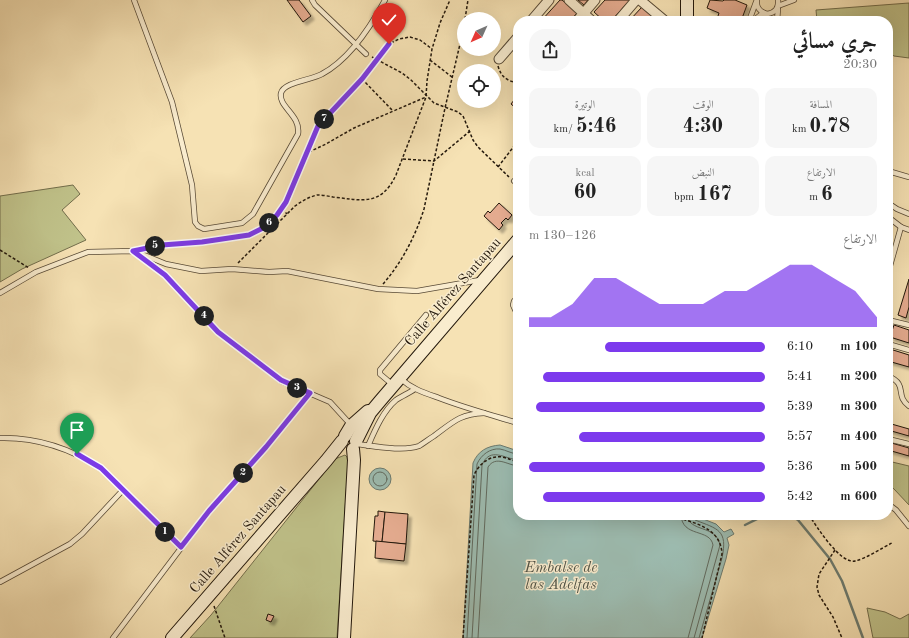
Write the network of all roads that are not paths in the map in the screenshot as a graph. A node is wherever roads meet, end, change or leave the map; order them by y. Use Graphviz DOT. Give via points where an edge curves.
graph roads {
  1 [pos="134,0"];
  2 [pos="312,0"];
  3 [pos="385,0"];
  4 [pos="549,0"];
  5 [pos="569,0"];
  6 [pos="596,0"];
  7 [pos="636,0"];
  8 [pos="640,0"];
  9 [pos="687,0"];
  10 [pos="757,0"];
  11 [pos="778,0"];
  12 [pos="794,0"];
  13 [pos="778,7"];
  14 [pos="763,13"];
  15 [pos="584,14"];
  16 [pos="535,16"];
  17 [pos="586,16"];
  18 [pos="622,16"];
  19 [pos="657,16"];
  20 [pos="687,16"];
  21 [pos="751,16"];
  22 [pos="759,16"];
  23 [pos="765,16"];
  24 [pos="777,16"];
  25 [pos="513,43"];
  26 [pos="356,44"];
  27 [pos="366,54"];
  28 [pos="499,58"];
  29 [pos="893,172"];
  30 [pos="909,177"];
  31 [pos="893,206"];
  32 [pos="909,214"];
  33 [pos="893,221"];
  34 [pos="901,227"];
  35 [pos="909,230"];
  36 [pos="513,246"];
  37 [pos="133,251"];
  38 [pos="893,255"];
  39 [pos="484,280"];
  40 [pos="0,293"];
  41 [pos="426,315"];
  42 [pos="893,321"];
  43 [pos="909,325"];
  44 [pos="893,345"];
  45 [pos="909,350"];
  46 [pos="893,378"];
  47 [pos="396,382"];
  48 [pos="415,389"];
  49 [pos="310,393"];
  50 [pos="909,406"];
  51 [pos="484,413"];
  52 [pos="513,422"];
  53 [pos="0,438"];
  54 [pos="893,440"];
  55 [pos="352,442"];
  56 [pos="909,444"];
  57 [pos="123,490"];
  58 [pos="893,508"];
  59 [pos="909,526"];
  60 [pos="181,547"];
  61 [pos="0,582"];
  62 [pos="113,638"];
  63 [pos="172,638"];
  64 [pos="344,638"];
  1 -- 26 [label="lane" via="172,102 192,185 194,220 204,229 242,223 253,214 298,134 297,120 282,100 282,91 292,84 329,70"];
  2 -- 26 [label="lane"];
  3 -- 26 [label="lane"];
  4 -- 16 [label="street"];
  5 -- 15 [label="street"];
  6 -- 15 [label="street"];
  7 -- 18 [label="street"];
  8 -- 19 [label="street"];
  9 -- 20 [label="main road"];
  10 -- 14 [label="lane" via="757,7"];
  10 -- 21 [label="lane"];
  11 -- 13 [label="lane"];
  12 -- 13 [label="lane"];
  13 -- 14 [label="lane" via="770,14"];
  13 -- 24 [label="lane"];
  14 -- 22 [label="lane"];
  14 -- 23 [label="lane"];
  15 -- 17 [label="street"];
  25 -- 28 [label="street"];
  26 -- 27 [label="lane"];
  29 -- 30 [label="lane"];
  31 -- 32 [label="lane"];
  33 -- 34 [label="lane"];
  34 -- 35 [label="lane"];
  34 -- 38 [label="lane"];
  36 -- 39 [label="main road, Calle Alférez Santapau"];
  37 -- 39 [label="lane" via="166,264 201,271 288,271 378,289 417,291"];
  37 -- 40 [label="lane" via="88,252 36,272"];
  37 -- 49 [label="lane" via="165,275 218,332 281,380"];
  39 -- 47 [label="main road, Calle Alférez Santapau"];
  41 -- 47 [label="lane" via="380,370 380,374"];
  42 -- 43 [label="lane"];
  44 -- 45 [label="lane"];
  46 -- 50 [label="lane" via="900,383 903,400"];
  47 -- 48 [label="lane"];
  47 -- 55 [label="main road, Calle Alférez Santapau"];
  48 -- 51 [label="lane"];
  48 -- 55 [label="lane" via="396,400 374,431"];
  49 -- 55 [label="lane" via="330,402"];
  49 -- 60 [label="lane"];
  51 -- 52 [label="lane"];
  51 -- 55 [label="lane" via="468,414 457,419 425,443 412,448"];
  53 -- 57 [label="lane" via="33,440 65,449 101,468"];
  54 -- 56 [label="lane"];
  55 -- 63 [label="main road, Calle Alférez Santapau" via="333,450"];
  55 -- 64 [label="main road" via="354,460"];
  57 -- 60 [label="lane"];
  57 -- 61 [label="lane" via="70,544"];
  58 -- 59 [label="lane"];
  60 -- 62 [label="lane"];
}
